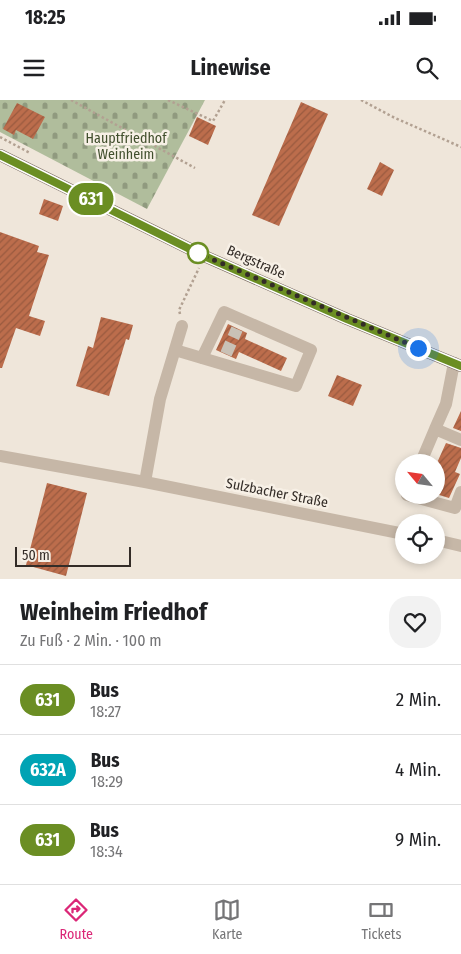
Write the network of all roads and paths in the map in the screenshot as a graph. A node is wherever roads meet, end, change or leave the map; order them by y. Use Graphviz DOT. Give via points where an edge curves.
graph roads {
  1 [pos="71,100"];
  2 [pos="168,100"];
  3 [pos="226,100"];
  4 [pos="361,100"];
  5 [pos="461,147"];
  6 [pos="0,155"];
  7 [pos="0,160"];
  8 [pos="16,162"];
  9 [pos="195,168"];
  10 [pos="192,264"];
  11 [pos="182,326"];
  12 [pos="175,350"];
  13 [pos="202,358"];
  14 [pos="458,364"];
  15 [pos="435,429"];
  16 [pos="461,440"];
  17 [pos="424,454"];
  18 [pos="0,456"];
  19 [pos="144,482"];
  20 [pos="461,492"];
  21 [pos="440,504"];
  22 [pos="395,532"];
  23 [pos="445,542"];
  24 [pos="461,546"];
  1 -- 9 [label="path"];
  2 -- 3 [label="path" via="213,121"];
  4 -- 5 [label="path"];
  6 -- 8 [label="main road, Bergstraße"];
  7 -- 8 [label="main road, Bergstraße"];
  8 -- 14 [label="main road, Bergstraße" via="202,255"];
  10 -- 11 [label="path" via="199,268 179,310"];
  11 -- 12 [label="street"];
  12 -- 13 [label="street"];
  12 -- 19 [label="street" via="160,399"];
  13 -- 13 [label="street" via="224,312 239,324 311,350 296,386 224,359"];
  14 -- 15 [label="street"];
  15 -- 16 [label="street"];
  15 -- 17 [label="street"];
  18 -- 19 [label="street, Sulzbacher Straße"];
  19 -- 22 [label="street, Sulzbacher Straße"];
  20 -- 21 [label="street" via="455,508"];
  23 -- 24 [label="street"];
}
